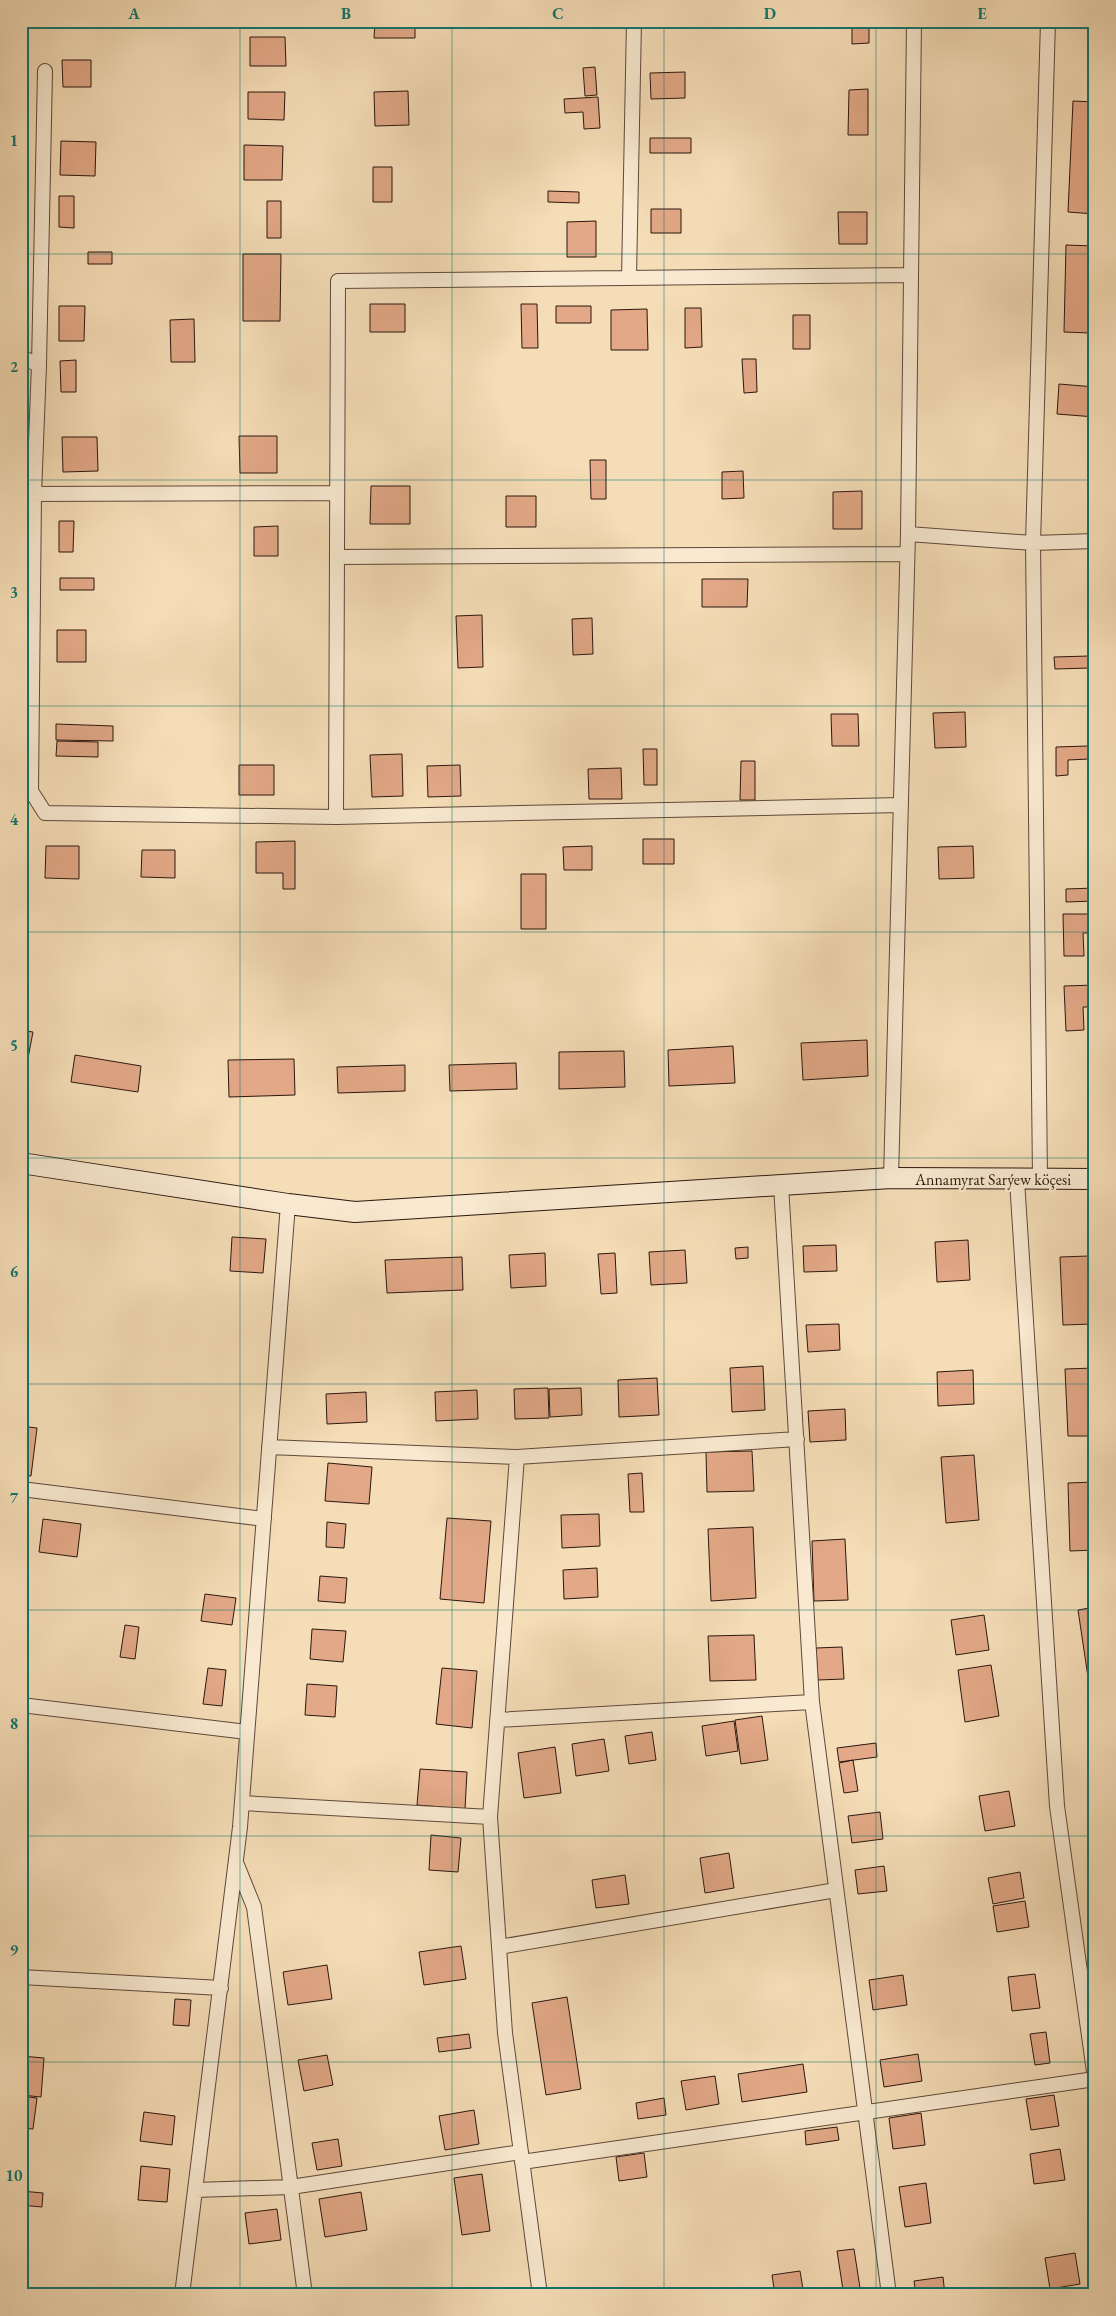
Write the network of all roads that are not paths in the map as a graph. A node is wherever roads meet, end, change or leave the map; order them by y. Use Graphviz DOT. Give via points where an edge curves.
graph roads {
  1 [pos="634,21"];
  2 [pos="914,21"];
  3 [pos="1048,21"];
  4 [pos="45,71"];
  5 [pos="911,275"];
  6 [pos="629,278"];
  7 [pos="21,357"];
  8 [pos="39,365"];
  9 [pos="337,493"];
  10 [pos="28,494"];
  11 [pos="908,534"];
  12 [pos="1095,541"];
  13 [pos="1033,542"];
  14 [pos="907,554"];
  15 [pos="337,557"];
  16 [pos="26,791"];
  17 [pos="901,805"];
  18 [pos="336,817"];
  19 [pos="21,1163"];
  20 [pos="890,1178"];
  21 [pos="1095,1178"];
  22 [pos="1040,1179"];
  23 [pos="1017,1180"];
  24 [pos="781,1185"];
  25 [pos="288,1204"];
  26 [pos="797,1439"];
  27 [pos="269,1447"];
  28 [pos="517,1457"];
  29 [pos="21,1489"];
  30 [pos="264,1519"];
  31 [pos="812,1702"];
  32 [pos="21,1705"];
  33 [pos="497,1720"];
  34 [pos="247,1732"];
  35 [pos="242,1803"];
  36 [pos="490,1817"];
  37 [pos="236,1863"];
  38 [pos="836,1890"];
  39 [pos="499,1946"];
  40 [pos="21,1977"];
  41 [pos="221,1988"];
  42 [pos="1095,2079"];
  43 [pos="864,2112"];
  44 [pos="522,2157"];
  45 [pos="291,2187"];
  46 [pos="195,2190"];
  47 [pos="182,2295"];
  48 [pos="305,2295"];
  49 [pos="540,2295"];
  50 [pos="889,2295"];
  1 -- 6 [label="street"];
  2 -- 5 [label="street"];
  3 -- 13 [label="street"];
  4 -- 8 [label="street"];
  5 -- 6 [label="street"];
  5 -- 11 [label="street"];
  6 -- 9 [label="street" via="338,281"];
  7 -- 8 [label="street"];
  8 -- 10 [label="street"];
  9 -- 10 [label="street"];
  9 -- 15 [label="street"];
  10 -- 16 [label="street"];
  11 -- 13 [label="street"];
  11 -- 14 [label="street"];
  12 -- 13 [label="street"];
  13 -- 22 [label="street"];
  14 -- 15 [label="street"];
  14 -- 17 [label="street"];
  15 -- 18 [label="street"];
  16 -- 18 [label="street" via="45,813"];
  17 -- 18 [label="street"];
  17 -- 20 [label="street"];
  19 -- 25 [label="street, Annamyrat Sarýew köçesi"];
  20 -- 23 [label="street, Annamyrat Sarýew köçesi"];
  20 -- 24 [label="street, Annamyrat Sarýew köçesi"];
  21 -- 22 [label="street, Annamyrat Sarýew köçesi"];
  22 -- 23 [label="street, Annamyrat Sarýew köçesi"];
  23 -- 42 [label="street" via="1057,1806"];
  24 -- 25 [label="street, Annamyrat Sarýew köçesi" via="355,1212"];
  24 -- 26 [label="street"];
  25 -- 27 [label="street"];
  26 -- 28 [label="street"];
  26 -- 31 [label="street"];
  27 -- 28 [label="street"];
  27 -- 30 [label="street"];
  28 -- 33 [label="street"];
  29 -- 30 [label="street"];
  30 -- 34 [label="street"];
  31 -- 33 [label="street"];
  31 -- 38 [label="street"];
  32 -- 34 [label="street"];
  33 -- 36 [label="street"];
  34 -- 35 [label="street"];
  35 -- 36 [label="street"];
  35 -- 37 [label="street"];
  36 -- 39 [label="street"];
  37 -- 41 [label="street"];
  37 -- 45 [label="street" via="254,1907"];
  38 -- 39 [label="street"];
  38 -- 43 [label="street"];
  39 -- 44 [label="street" via="505,2033"];
  40 -- 41 [label="street"];
  41 -- 46 [label="street"];
  42 -- 43 [label="street"];
  43 -- 44 [label="street"];
  43 -- 50 [label="street"];
  44 -- 45 [label="street"];
  44 -- 49 [label="street"];
  45 -- 46 [label="street"];
  45 -- 48 [label="street"];
  46 -- 47 [label="street"];
}
